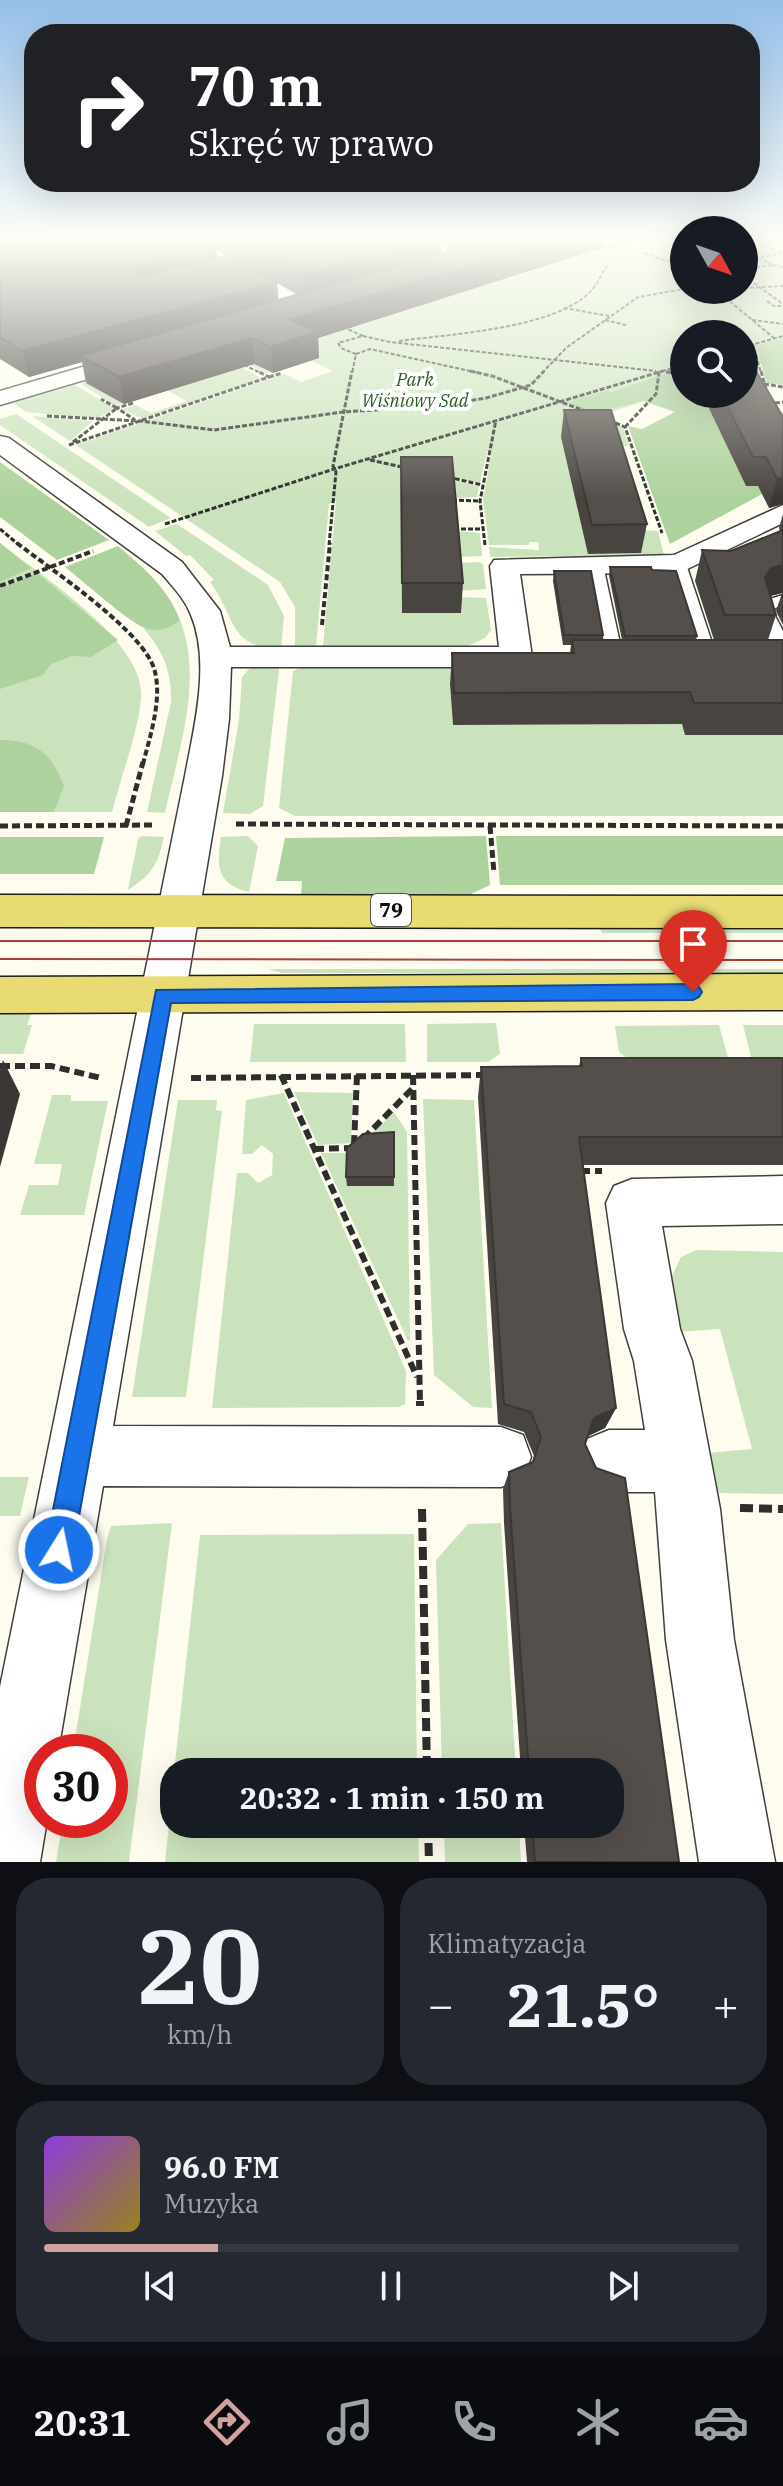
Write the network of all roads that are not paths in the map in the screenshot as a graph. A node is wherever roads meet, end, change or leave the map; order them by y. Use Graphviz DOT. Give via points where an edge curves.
graph roads {
  1 [pos="153,353"];
  2 [pos="0,398"];
  3 [pos="0,443"];
  4 [pos="783,513"];
  5 [pos="676,564"];
  6 [pos="596,565"];
  7 [pos="783,599"];
  8 [pos="713,656"];
  9 [pos="216,657"];
  10 [pos="179,910"];
  11 [pos="0,911"];
  12 [pos="783,912"];
  13 [pos="783,992"];
  14 [pos="0,995"];
  15 [pos="163,995"];
  16 [pos="783,1200"];
  17 [pos="76,1456"];
  18 [pos="501,1457"];
  19 [pos="609,1461"];
  20 [pos="680,1461"];
  21 [pos="3,1842"];
  22 [pos="737,1862"];
  1 -- 2 [label="street"];
  3 -- 9 [label="street" via="172,568 208,618"];
  4 -- 5 [label="street"];
  5 -- 6 [label="street"];
  5 -- 8 [label="lane"];
  6 -- 8 [label="lane"];
  6 -- 9 [label="street" via="504,566 530,657"];
  7 -- 8 [label="lane" via="765,610 777,634"];
  9 -- 10 [label="street" via="199,804"];
  10 -- 11 [label="main road, 79"];
  10 -- 12 [label="main road, 79"];
  10 -- 15 [label="street"];
  13 -- 15 [label="main road"];
  14 -- 15 [label="main road"];
  15 -- 17 [label="street"];
  16 -- 20 [label="street" via="632,1203"];
  17 -- 18 [label="street"];
  17 -- 21 [label="street"];
  19 -- 20 [label="street"];
  20 -- 22 [label="street" via="700,1640"];
}
